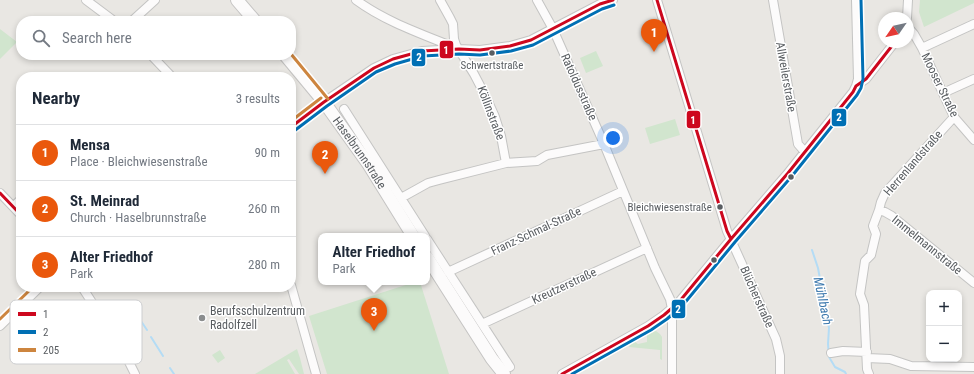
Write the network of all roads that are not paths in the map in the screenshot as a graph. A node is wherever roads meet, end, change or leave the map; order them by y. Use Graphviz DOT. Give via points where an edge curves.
graph roads {
  1 [pos="86,0"];
  2 [pos="155,0"];
  3 [pos="236,0"];
  4 [pos="356,0"];
  5 [pos="440,0"];
  6 [pos="537,0"];
  7 [pos="613,0"];
  8 [pos="657,0"];
  9 [pos="773,0"];
  10 [pos="856,0"];
  11 [pos="908,0"];
  12 [pos="907,12"];
  13 [pos="107,16"];
  14 [pos="137,16"];
  15 [pos="250,16"];
  16 [pos="974,24"];
  17 [pos="553,29"];
  18 [pos="914,34"];
  19 [pos="890,48"];
  20 [pos="922,48"];
  21 [pos="459,49"];
  22 [pos="156,60"];
  23 [pos="289,60"];
  24 [pos="167,72"];
  25 [pos="974,80"];
  26 [pos="856,86"];
  27 [pos="943,92"];
  28 [pos="324,102"];
  29 [pos="344,109"];
  30 [pos="954,117"];
  31 [pos="296,123"];
  32 [pos="974,140"];
  33 [pos="604,144"];
  34 [pos="805,152"];
  35 [pos="506,163"];
  36 [pos="624,191"];
  37 [pos="0,193"];
  38 [pos="401,198"];
  39 [pos="14,206"];
  40 [pos="16,209"];
  41 [pos="879,210"];
  42 [pos="411,233"];
  43 [pos="423,233"];
  44 [pos="731,239"];
  45 [pos="430,244"];
  46 [pos="647,248"];
  47 [pos="430,262"];
  48 [pos="448,272"];
  49 [pos="974,283"];
  50 [pos="35,292"];
  51 [pos="293,292"];
  52 [pos="27,300"];
  53 [pos="672,309"];
  54 [pos="10,316"];
  55 [pos="482,324"];
  56 [pos="0,326"];
  57 [pos="831,353"];
  58 [pos="867,355"];
  59 [pos="130,364"];
  60 [pos="974,367"];
  61 [pos="507,370"];
  62 [pos="135,374"];
  63 [pos="316,374"];
  64 [pos="562,374"];
  65 [pos="672,374"];
  66 [pos="780,374"];
  67 [pos="869,374"];
  1 -- 13 [label="street"];
  2 -- 14 [label="street"];
  3 -- 15 [label="main road"];
  4 -- 21 [label="street" via="396,23"];
  5 -- 21 [label="street, Köllinstraße" via="453,24 454,39"];
  6 -- 17 [label="street, Ratoldusstraße"];
  7 -- 17 [label="street" via="600,4"];
  8 -- 44 [label="street"];
  9 -- 34 [label="street, Allweilerstraße" via="798,144"];
  10 -- 26 [label="street"];
  11 -- 12 [label="street"];
  16 -- 20 [label="street"];
  17 -- 21 [label="street" via="531,40 504,47"];
  17 -- 33 [label="street, Ratoldusstraße"];
  18 -- 20 [label="street, Mooser Straße"];
  19 -- 26 [label="street" via="866,79"];
  20 -- 27 [label="street, Mooser Straße"];
  21 -- 28 [label="street" via="422,51 392,59 374,68"];
  21 -- 35 [label="street, Köllinstraße" via="495,116"];
  22 -- 24 [label="street"];
  23 -- 28 [label="main road, Haselbrunnstraße"];
  25 -- 27 [label="street"];
  26 -- 34 [label="street"];
  27 -- 30 [label="street, Mooser Straße"];
  28 -- 31 [label="street"];
  28 -- 42 [label="main road, Haselbrunnstraße" via="369,165"];
  29 -- 38 [label="street, Haselbrunnstraße"];
  30 -- 32 [label="street, Mooser Straße"];
  30 -- 41 [label="street, Herrenlandstraße" via="885,193"];
  33 -- 35 [label="street" via="547,155 537,161"];
  33 -- 36 [label="street, Ratoldusstraße"];
  34 -- 44 [label="street"];
  35 -- 38 [label="street" via="434,181"];
  36 -- 46 [label="street, Ratoldusstraße"];
  36 -- 48 [label="street, Franz-Schmal-Straße"];
  37 -- 39 [label="street"];
  38 -- 43 [label="street, Haselbrunnstraße"];
  39 -- 40 [label="street"];
  41 -- 49 [label="street, Immelmannstraße" via="892,216"];
  41 -- 58 [label="street, Herrenlandstraße" via="873,226 876,234 871,255 865,261 860,294 864,306"];
  44 -- 53 [label="street"];
  44 -- 66 [label="street, Blücherstraße" via="776,339 780,356"];
  45 -- 48 [label="street"];
  46 -- 53 [label="street, Ratoldusstraße"];
  46 -- 55 [label="street, Kreutzerstraße"];
  47 -- 61 [label="main road" via="484,348 492,359"];
  48 -- 55 [label="street"];
  50 -- 52 [label="street"];
  51 -- 63 [label="street"];
  53 -- 64 [label="street" via="648,326"];
  53 -- 65 [label="street, Ratoldusstraße"];
  54 -- 56 [label="street"];
  55 -- 61 [label="street"];
  57 -- 58 [label="street" via="843,351"];
  58 -- 60 [label="street" via="911,366"];
  58 -- 67 [label="street, Herrenlandstraße"];
  59 -- 62 [label="street"];
}
